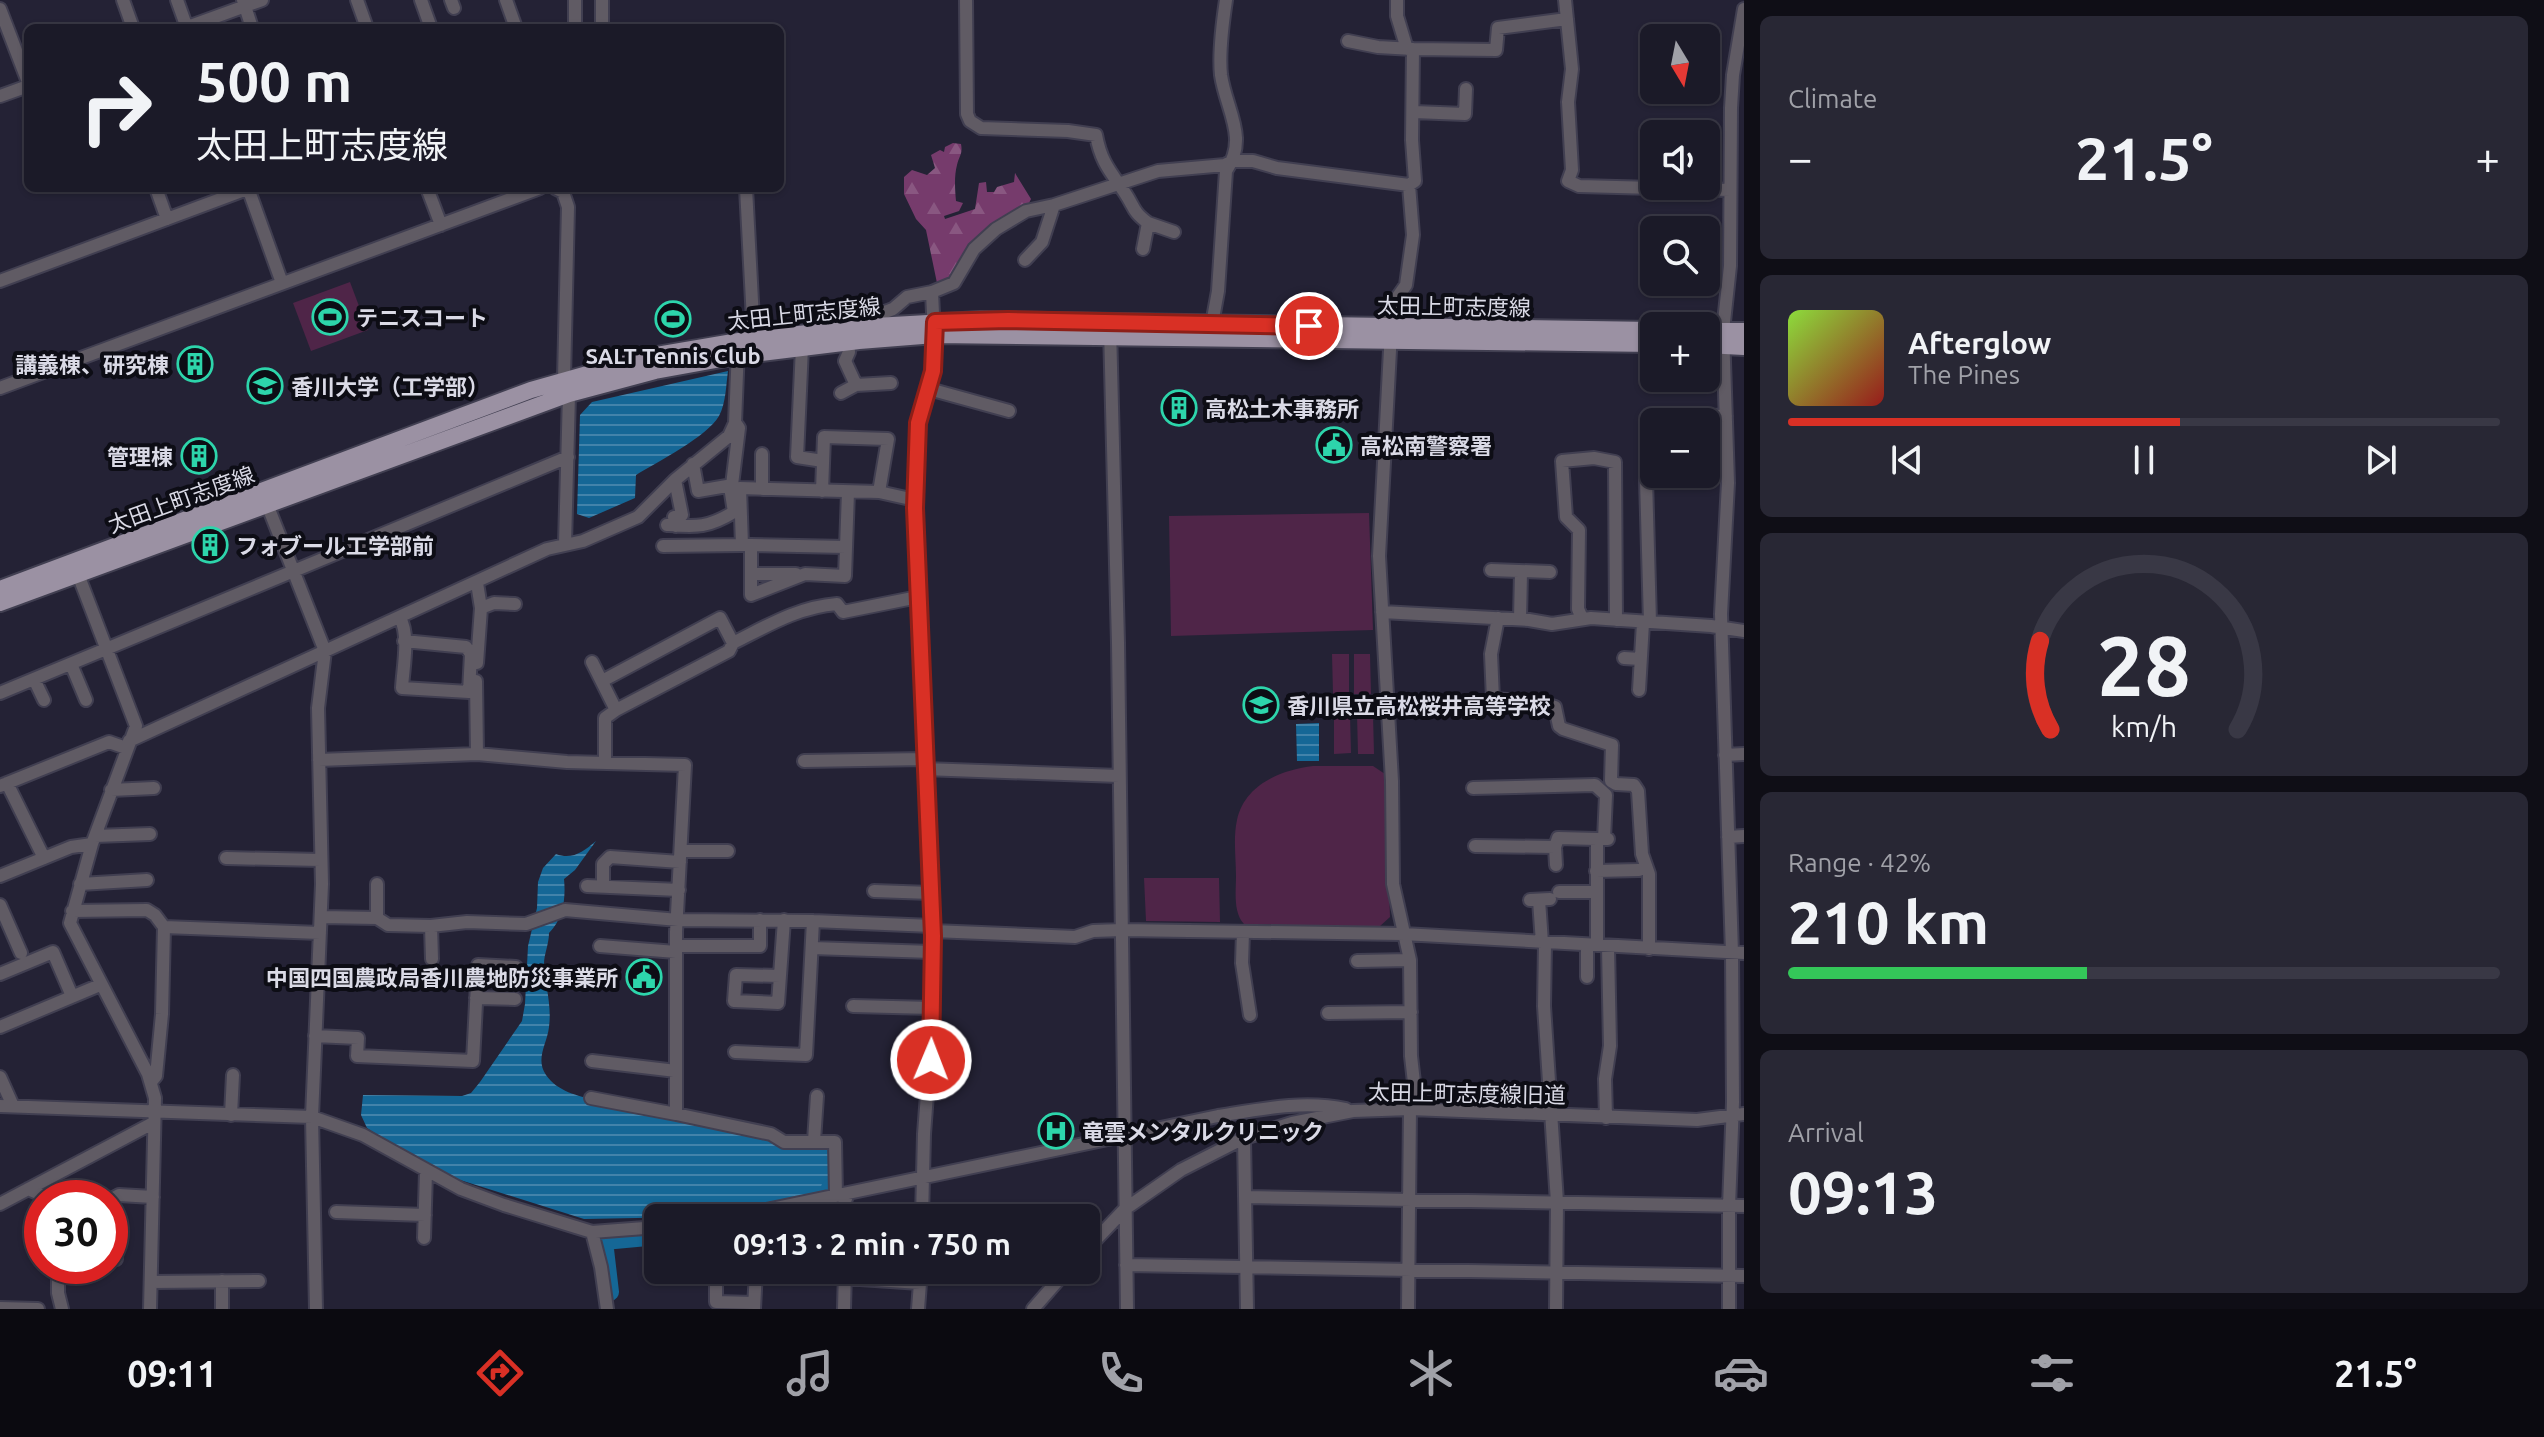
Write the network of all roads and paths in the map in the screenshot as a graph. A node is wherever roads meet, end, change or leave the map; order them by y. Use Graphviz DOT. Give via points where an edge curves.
graph roads {
  1 [pos="123,0"];
  2 [pos="177,0"];
  3 [pos="262,0"];
  4 [pos="357,0"];
  5 [pos="421,0"];
  6 [pos="506,0"];
  7 [pos="575,0"];
  8 [pos="602,0"];
  9 [pos="966,0"];
  10 [pos="1226,0"];
  11 [pos="1397,0"];
  12 [pos="1565,0"];
  13 [pos="244,3"];
  14 [pos="0,9"];
  15 [pos="1744,9"];
  16 [pos="1567,19"];
  17 [pos="132,24"];
  18 [pos="186,24"];
  19 [pos="196,24"];
  20 [pos="251,24"];
  21 [pos="366,24"];
  22 [pos="430,24"];
  23 [pos="515,24"];
  24 [pos="575,24"];
  25 [pos="602,24"];
  26 [pos="1348,41"];
  27 [pos="1410,49"];
  28 [pos="1740,54"];
  29 [pos="24,73"];
  30 [pos="24,86"];
  31 [pos="1466,89"];
  32 [pos="0,96"];
  33 [pos="1414,112"];
  34 [pos="1737,140"];
  35 [pos="1232,161"];
  36 [pos="1116,183"];
  37 [pos="1409,185"];
  38 [pos="1730,190"];
  39 [pos="157,192"];
  40 [pos="238,192"];
  41 [pos="250,192"];
  42 [pos="429,192"];
  43 [pos="529,192"];
  44 [pos="562,192"];
  45 [pos="746,192"];
  46 [pos="1054,205"];
  47 [pos="167,219"];
  48 [pos="1148,223"];
  49 [pos="441,225"];
  50 [pos="1174,232"];
  51 [pos="1143,249"];
  52 [pos="1025,260"];
  53 [pos="0,281"];
  54 [pos="282,283"];
  55 [pos="932,292"];
  56 [pos="1720,324"];
  57 [pos="935,328"];
  58 [pos="1111,330"];
  59 [pos="1222,330"];
  60 [pos="1640,330"];
  61 [pos="1744,331"];
  62 [pos="851,333"];
  63 [pos="1390,333"];
  64 [pos="1720,336"];
  65 [pos="1720,337"];
  66 [pos="1640,343"];
  67 [pos="744,345"];
  68 [pos="802,347"];
  69 [pos="1744,347"];
  70 [pos="1720,356"];
  71 [pos="891,383"];
  72 [pos="856,385"];
  73 [pos="567,386"];
  74 [pos="0,388"];
  75 [pos="929,389"];
  76 [pos="841,393"];
  77 [pos="1009,411"];
  78 [pos="1720,416"];
  79 [pos="1726,416"];
  80 [pos="735,423"];
  81 [pos="762,454"];
  82 [pos="568,457"];
  83 [pos="823,461"];
  84 [pos="693,464"];
  85 [pos="675,480"];
  86 [pos="727,486"];
  87 [pos="1646,488"];
  88 [pos="762,489"];
  89 [pos="822,491"];
  90 [pos="848,492"];
  91 [pos="879,492"];
  92 [pos="264,499"];
  93 [pos="915,500"];
  94 [pos="692,528"];
  95 [pos="565,544"];
  96 [pos="747,545"];
  97 [pos="663,546"];
  98 [pos="692,546"];
  99 [pos="846,547"];
  100 [pos="76,568"];
  101 [pos="294,570"];
  102 [pos="1491,570"];
  103 [pos="1521,572"];
  104 [pos="1550,572"];
  105 [pos="751,574"];
  106 [pos="805,574"];
  107 [pos="477,583"];
  108 [pos="0,589"];
  109 [pos="918,597"];
  110 [pos="0,603"];
  111 [pos="515,604"];
  112 [pos="481,608"];
  113 [pos="1382,612"];
  114 [pos="400,618"];
  115 [pos="1498,618"];
  116 [pos="1582,618"];
  117 [pos="1520,619"];
  118 [pos="1616,620"];
  119 [pos="1646,622"];
  120 [pos="1721,627"];
  121 [pos="1744,631"];
  122 [pos="404,641"];
  123 [pos="733,643"];
  124 [pos="107,648"];
  125 [pos="325,651"];
  126 [pos="1624,658"];
  127 [pos="1640,659"];
  128 [pos="592,662"];
  129 [pos="71,664"];
  130 [pos="34,679"];
  131 [pos="602,681"];
  132 [pos="1639,690"];
  133 [pos="0,693"];
  134 [pos="44,700"];
  135 [pos="86,700"];
  136 [pos="616,710"];
  137 [pos="128,745"];
  138 [pos="477,754"];
  139 [pos="1744,754"];
  140 [pos="1725,755"];
  141 [pos="319,760"];
  142 [pos="804,761"];
  143 [pos="605,762"];
  144 [pos="924,764"];
  145 [pos="1119,776"];
  146 [pos="4,785"];
  147 [pos="154,788"];
  148 [pos="1473,788"];
  149 [pos="111,790"];
  150 [pos="1612,813"];
  151 [pos="150,834"];
  152 [pos="1744,836"];
  153 [pos="1728,837"];
  154 [pos="1601,839"];
  155 [pos="94,840"];
  156 [pos="1475,846"];
  157 [pos="1555,847"];
  158 [pos="728,851"];
  159 [pos="681,856"];
  160 [pos="44,858"];
  161 [pos="226,858"];
  162 [pos="321,860"];
  163 [pos="1728,864"];
  164 [pos="1744,864"];
  165 [pos="1556,865"];
  166 [pos="1639,870"];
  167 [pos="1596,871"];
  168 [pos="0,876"];
  169 [pos="147,880"];
  170 [pos="80,884"];
  171 [pos="377,884"];
  172 [pos="587,886"];
  173 [pos="603,887"];
  174 [pos="679,890"];
  175 [pos="874,891"];
  176 [pos="1596,892"];
  177 [pos="931,893"];
  178 [pos="0,905"];
  179 [pos="72,911"];
  180 [pos="321,917"];
  181 [pos="377,918"];
  182 [pos="678,920"];
  183 [pos="760,920"];
  184 [pos="784,920"];
  185 [pos="813,921"];
  186 [pos="431,926"];
  187 [pos="164,927"];
  188 [pos="932,929"];
  189 [pos="1122,930"];
  190 [pos="1243,932"];
  191 [pos="320,933"];
  192 [pos="1403,934"];
  193 [pos="1543,943"];
  194 [pos="600,946"];
  195 [pos="1597,946"];
  196 [pos="812,948"];
  197 [pos="676,949"];
  198 [pos="1649,949"];
  199 [pos="932,952"];
  200 [pos="21,953"];
  201 [pos="1738,953"];
  202 [pos="432,959"];
  203 [pos="1410,960"];
  204 [pos="1357,961"];
  205 [pos="516,967"];
  206 [pos="0,974"];
  207 [pos="780,976"];
  208 [pos="1587,977"];
  209 [pos="100,985"];
  210 [pos="72,996"];
  211 [pos="476,998"];
  212 [pos="515,999"];
  213 [pos="853,1006"];
  214 [pos="932,1008"];
  215 [pos="1411,1012"];
  216 [pos="1328,1013"];
  217 [pos="1250,1015"];
  218 [pos="0,1027"];
  219 [pos="315,1036"];
  220 [pos="735,1052"];
  221 [pos="592,1061"];
  222 [pos="676,1071"];
  223 [pos="233,1075"];
  224 [pos="0,1077"];
  225 [pos="151,1082"];
  226 [pos="817,1096"];
  227 [pos="591,1098"];
  228 [pos="6,1106"];
  229 [pos="1414,1109"];
  230 [pos="1353,1111"];
  231 [pos="676,1114"];
  232 [pos="1550,1114"];
  233 [pos="1738,1114"];
  234 [pos="231,1115"];
  235 [pos="154,1117"];
  236 [pos="312,1117"];
  237 [pos="1606,1118"];
  238 [pos="1126,1136"];
  239 [pos="1244,1138"];
  240 [pos="814,1141"];
  241 [pos="426,1172"];
  242 [pos="924,1179"];
  243 [pos="44,1180"];
  244 [pos="24,1191"];
  245 [pos="128,1196"];
  246 [pos="837,1196"];
  247 [pos="153,1197"];
  248 [pos="1246,1197"];
  249 [pos="1410,1199"];
  250 [pos="1557,1202"];
  251 [pos="0,1204"];
  252 [pos="798,1204"];
  253 [pos="838,1204"];
  254 [pos="923,1204"];
  255 [pos="1729,1206"];
  256 [pos="1744,1206"];
  257 [pos="1125,1209"];
  258 [pos="336,1212"];
  259 [pos="425,1215"];
  260 [pos="644,1228"];
  261 [pos="592,1232"];
  262 [pos="1100,1235"];
  263 [pos="424,1238"];
  264 [pos="1126,1265"];
  265 [pos="1246,1266"];
  266 [pos="1409,1269"];
  267 [pos="1557,1272"];
  268 [pos="1728,1276"];
  269 [pos="1744,1276"];
  270 [pos="222,1281"];
  271 [pos="259,1281"];
  272 [pos="151,1282"];
  273 [pos="58,1284"];
  274 [pos="716,1284"];
  275 [pos="755,1284"];
  276 [pos="845,1284"];
  277 [pos="920,1284"];
  278 [pos="1055,1284"];
  279 [pos="754,1306"];
  280 [pos="0,1308"];
  281 [pos="38,1309"];
  282 [pos="62,1309"];
  283 [pos="150,1309"];
  284 [pos="222,1309"];
  285 [pos="316,1309"];
  286 [pos="607,1309"];
  287 [pos="844,1309"];
  288 [pos="918,1309"];
  289 [pos="1033,1309"];
  290 [pos="1127,1309"];
  291 [pos="1247,1309"];
  292 [pos="1408,1309"];
  293 [pos="1556,1309"];
  294 [pos="1729,1309"];
  1 -- 17 [label="street"];
  2 -- 18 [label="street"];
  3 -- 13 [label="street"];
  4 -- 21 [label="street"];
  5 -- 22 [label="street"];
  6 -- 23 [label="street"];
  7 -- 24 [label="street"];
  8 -- 25 [label="street"];
  9 -- 36 [label="street" via="970,121 981,128 1096,135"];
  10 -- 35 [label="street" via="1220,67 1236,128"];
  11 -- 27 [label="street" via="1397,16"];
  12 -- 16 [label="street"];
  13 -- 19 [label="street"];
  13 -- 20 [label="street"];
  14 -- 29 [label="street"];
  15 -- 28 [label="street"];
  16 -- 27 [label="street" via="1498,28 1496,50"];
  16 -- 38 [label="street" via="1572,69 1568,181 1579,186"];
  26 -- 27 [label="street"];
  27 -- 33 [label="street"];
  28 -- 34 [label="street"];
  30 -- 32 [label="street"];
  31 -- 33 [label="street" via="1465,114"];
  33 -- 37 [label="street" via="1415,181"];
  34 -- 38 [label="street"];
  35 -- 36 [label="street"];
  35 -- 37 [label="street"];
  35 -- 59 [label="street" via="1226,171 1218,291"];
  36 -- 46 [label="street"];
  36 -- 48 [label="street" via="1134,212"];
  37 -- 63 [label="street" via="1413,235 1406,285 1389,309"];
  38 -- 56 [label="street" via="1730,266"];
  39 -- 47 [label="street"];
  40 -- 47 [label="street"];
  41 -- 54 [label="street"];
  42 -- 49 [label="street"];
  43 -- 49 [label="street"];
  44 -- 73 [label="street" via="568,207"];
  45 -- 67 [label="street"];
  46 -- 52 [label="street" via="1042,242"];
  46 -- 55 [label="street" via="1026,211 996,229 974,249 954,283"];
  47 -- 53 [label="street"];
  48 -- 50 [label="street"];
  48 -- 51 [label="street"];
  49 -- 54 [label="street"];
  54 -- 74 [label="street"];
  55 -- 57 [label="street"];
  55 -- 62 [label="street" via="907,297"];
  57 -- 58 [label="main road, 太田上町志度線"];
  57 -- 62 [label="main road, 太田上町志度線"];
  57 -- 75 [label="street"];
  58 -- 59 [label="main road, 太田上町志度線"];
  58 -- 145 [label="street"];
  59 -- 63 [label="main road, 太田上町志度線"];
  60 -- 63 [label="main road, 太田上町志度線"];
  61 -- 64 [label="main road"];
  62 -- 67 [label="main road, 太田上町志度線"];
  62 -- 68 [label="main road, 太田上町志度線"];
  62 -- 72 [label="street" via="845,361"];
  63 -- 66 [label="main road, 太田上町志度線"];
  63 -- 113 [label="street" via="1379,535"];
  65 -- 69 [label="main road"];
  67 -- 68 [label="main road, 太田上町志度線"];
  67 -- 73 [label="main road, 太田上町志度線" via="655,371"];
  67 -- 80 [label="street"];
  68 -- 83 [label="street" via="797,457"];
  70 -- 79 [label="street"];
  71 -- 72 [label="street"];
  72 -- 76 [label="street"];
  73 -- 82 [label="street"];
  73 -- 92 [label="main road, 太田上町志度線"];
  75 -- 77 [label="street"];
  75 -- 93 [label="street" via="918,423"];
  78 -- 79 [label="street"];
  79 -- 120 [label="street" via="1728,511"];
  80 -- 84 [label="street" via="729,436"];
  80 -- 94 [label="street" via="739,428 731,493 734,512"];
  81 -- 88 [label="street"];
  82 -- 95 [label="street"];
  82 -- 101 [label="street"];
  83 -- 89 [label="street"];
  83 -- 91 [label="street" via="824,437 888,439"];
  84 -- 85 [label="street"];
  84 -- 86 [label="street" via="699,496"];
  85 -- 94 [label="street" via="682,515 674,517 672,525"];
  85 -- 95 [label="street" via="650,507 624,524"];
  87 -- 119 [label="street"];
  88 -- 89 [label="street"];
  88 -- 96 [label="street" via="740,488"];
  89 -- 90 [label="street"];
  90 -- 91 [label="street"];
  90 -- 99 [label="street"];
  91 -- 93 [label="street"];
  92 -- 100 [label="main road, 太田上町志度線"];
  92 -- 101 [label="street"];
  93 -- 109 [label="street"];
  94 -- 98 [label="street"];
  95 -- 107 [label="street"];
  96 -- 98 [label="street"];
  96 -- 99 [label="street"];
  96 -- 105 [label="street"];
  97 -- 98 [label="street"];
  99 -- 106 [label="street" via="845,576"];
  100 -- 108 [label="main road, 太田上町志度線"];
  100 -- 110 [label="main road, 太田上町志度線"];
  100 -- 124 [label="street"];
  101 -- 124 [label="street"];
  101 -- 125 [label="street"];
  102 -- 103 [label="street"];
  103 -- 104 [label="street"];
  103 -- 117 [label="street"];
  105 -- 106 [label="street"];
  105 -- 106 [label="street" via="751,595"];
  107 -- 112 [label="street"];
  107 -- 114 [label="street"];
  109 -- 123 [label="street" via="843,612 837,604 812,607"];
  109 -- 144 [label="street"];
  111 -- 112 [label="street"];
  112 -- 138 [label="street"];
  113 -- 115 [label="street"];
  113 -- 192 [label="street" via="1393,884"];
  114 -- 122 [label="street"];
  114 -- 125 [label="street"];
  115 -- 117 [label="street"];
  115 -- 198 [label="street" via="1491,654 1493,699 1555,707 1563,729 1612,745 1611,781 1634,785 1638,791 1642,854 1649,874"];
  116 -- 117 [label="street" via="1552,624"];
  116 -- 118 [label="street"];
  116 -- 118 [label="street" via="1579,530 1566,517 1562,461 1594,458 1615,462"];
  118 -- 119 [label="street"];
  119 -- 120 [label="street"];
  119 -- 127 [label="street"];
  120 -- 121 [label="street"];
  120 -- 140 [label="street"];
  122 -- 122 [label="street" via="402,688 469,692 471,654 466,647"];
  123 -- 131 [label="street" via="720,618"];
  123 -- 136 [label="street" via="729,651"];
  124 -- 129 [label="street"];
  124 -- 137 [label="street" via="136,726"];
  125 -- 137 [label="street"];
  125 -- 141 [label="street"];
  126 -- 127 [label="street"];
  127 -- 132 [label="street"];
  128 -- 131 [label="street"];
  129 -- 130 [label="street"];
  129 -- 135 [label="street"];
  130 -- 133 [label="street"];
  130 -- 134 [label="street"];
  131 -- 136 [label="street"];
  136 -- 143 [label="street" via="605,718"];
  137 -- 146 [label="street" via="109,742"];
  137 -- 149 [label="street"];
  138 -- 141 [label="street"];
  138 -- 143 [label="street"];
  139 -- 140 [label="street"];
  140 -- 153 [label="street"];
  141 -- 162 [label="street"];
  142 -- 144 [label="street"];
  143 -- 159 [label="street" via="685,765"];
  144 -- 145 [label="street"];
  144 -- 177 [label="street"];
  145 -- 189 [label="street"];
  146 -- 160 [label="street"];
  147 -- 149 [label="street"];
  148 -- 154 [label="street" via="1595,785 1606,795"];
  149 -- 155 [label="street"];
  150 -- 154 [label="street" via="1611,839"];
  151 -- 155 [label="street"];
  152 -- 153 [label="street"];
  153 -- 163 [label="street"];
  154 -- 157 [label="street" via="1558,838"];
  154 -- 167 [label="street"];
  155 -- 160 [label="street"];
  155 -- 170 [label="street"];
  156 -- 157 [label="street"];
  157 -- 165 [label="street"];
  158 -- 159 [label="street"];
  159 -- 173 [label="street" via="610,857 603,864"];
  159 -- 174 [label="street"];
  160 -- 168 [label="street"];
  161 -- 162 [label="street"];
  162 -- 180 [label="street"];
  163 -- 164 [label="street"];
  163 -- 201 [label="street"];
  166 -- 167 [label="street"];
  167 -- 176 [label="street"];
  169 -- 170 [label="street"];
  170 -- 179 [label="street"];
  171 -- 181 [label="street"];
  172 -- 173 [label="street"];
  173 -- 174 [label="street"];
  174 -- 182 [label="street"];
  175 -- 177 [label="street"];
  176 -- 193 [label="street" via="1545,898"];
  176 -- 195 [label="street"];
  177 -- 188 [label="street"];
  178 -- 200 [label="street"];
  179 -- 187 [label="street" via="147,910"];
  179 -- 209 [label="street" via="72,932"];
  180 -- 181 [label="street"];
  180 -- 191 [label="street"];
  181 -- 186 [label="street" via="388,925"];
  182 -- 183 [label="street"];
  182 -- 186 [label="street" via="565,910 526,924"];
  182 -- 197 [label="street"];
  183 -- 184 [label="street"];
  183 -- 197 [label="street" via="760,946"];
  184 -- 185 [label="street"];
  184 -- 207 [label="street"];
  185 -- 188 [label="street"];
  185 -- 196 [label="street"];
  186 -- 202 [label="street"];
  187 -- 191 [label="street"];
  187 -- 225 [label="street" via="162,1014"];
  188 -- 189 [label="street" via="1075,937"];
  188 -- 199 [label="street"];
  189 -- 190 [label="street"];
  189 -- 238 [label="street"];
  190 -- 192 [label="street"];
  190 -- 217 [label="street"];
  191 -- 219 [label="street"];
  192 -- 193 [label="street"];
  192 -- 203 [label="street"];
  193 -- 195 [label="street"];
  193 -- 232 [label="street"];
  194 -- 197 [label="street"];
  195 -- 198 [label="street"];
  195 -- 208 [label="street"];
  195 -- 237 [label="street" via="1610,1046"];
  196 -- 199 [label="street"];
  196 -- 220 [label="street" via="806,1055"];
  197 -- 222 [label="street"];
  198 -- 201 [label="street"];
  199 -- 214 [label="street"];
  201 -- 233 [label="street"];
  203 -- 204 [label="street"];
  203 -- 215 [label="street"];
  205 -- 211 [label="street" via="478,965"];
  206 -- 210 [label="street" via="53,952"];
  209 -- 210 [label="street"];
  209 -- 225 [label="street"];
  210 -- 218 [label="street"];
  211 -- 212 [label="street"];
  211 -- 219 [label="street" via="473,1061 357,1056 358,1038"];
  213 -- 214 [label="street"];
  214 -- 242 [label="street"];
  215 -- 216 [label="street"];
  215 -- 229 [label="street"];
  219 -- 236 [label="street"];
  221 -- 222 [label="street"];
  222 -- 231 [label="street"];
  223 -- 234 [label="street"];
  224 -- 228 [label="street"];
  225 -- 235 [label="street"];
  226 -- 240 [label="street"];
  227 -- 231 [label="street"];
  228 -- 235 [label="street"];
  229 -- 230 [label="street, 太田上町志度線旧道"];
  229 -- 232 [label="street, 太田上町志度線旧道"];
  229 -- 249 [label="street"];
  230 -- 238 [label="street" via="1324,1104 1261,1109"];
  230 -- 239 [label="street, 太田上町志度線旧道"];
  231 -- 240 [label="street" via="771,1134 784,1142"];
  232 -- 237 [label="street, 太田上町志度線旧道"];
  232 -- 250 [label="street"];
  233 -- 237 [label="street, 太田上町志度線旧道" via="1697,1120"];
  233 -- 255 [label="street"];
  234 -- 235 [label="street"];
  234 -- 236 [label="street"];
  235 -- 243 [label="street"];
  235 -- 247 [label="street"];
  236 -- 241 [label="street" via="363,1135"];
  236 -- 285 [label="street"];
  238 -- 242 [label="street"];
  238 -- 257 [label="street"];
  239 -- 248 [label="street"];
  239 -- 257 [label="street, 太田上町志度線旧道" via="1181,1170"];
  240 -- 246 [label="street" via="835,1142"];
  241 -- 259 [label="street"];
  241 -- 261 [label="street" via="504,1205"];
  242 -- 246 [label="street"];
  242 -- 254 [label="street"];
  244 -- 251 [label="street"];
  245 -- 247 [label="street"];
  246 -- 252 [label="street"];
  246 -- 253 [label="street"];
  247 -- 272 [label="street"];
  248 -- 249 [label="street"];
  248 -- 265 [label="street"];
  249 -- 250 [label="street"];
  249 -- 266 [label="street"];
  250 -- 255 [label="street"];
  250 -- 267 [label="street"];
  255 -- 256 [label="street"];
  255 -- 268 [label="street"];
  257 -- 262 [label="street, 太田上町志度線旧道"];
  257 -- 264 [label="street"];
  258 -- 259 [label="street"];
  259 -- 263 [label="street"];
  260 -- 261 [label="street"];
  261 -- 286 [label="street"];
  264 -- 265 [label="street"];
  264 -- 290 [label="street"];
  265 -- 266 [label="street"];
  265 -- 291 [label="street"];
  266 -- 267 [label="street"];
  266 -- 292 [label="street"];
  267 -- 268 [label="street"];
  267 -- 293 [label="street"];
  268 -- 269 [label="street"];
  268 -- 294 [label="street"];
  270 -- 271 [label="street"];
  270 -- 272 [label="street"];
  270 -- 284 [label="street"];
  272 -- 283 [label="street"];
  273 -- 282 [label="street"];
  274 -- 279 [label="street" via="716,1302"];
  275 -- 279 [label="street"];
  276 -- 287 [label="street"];
  277 -- 288 [label="street"];
  278 -- 289 [label="street"];
  280 -- 281 [label="street"];
}
